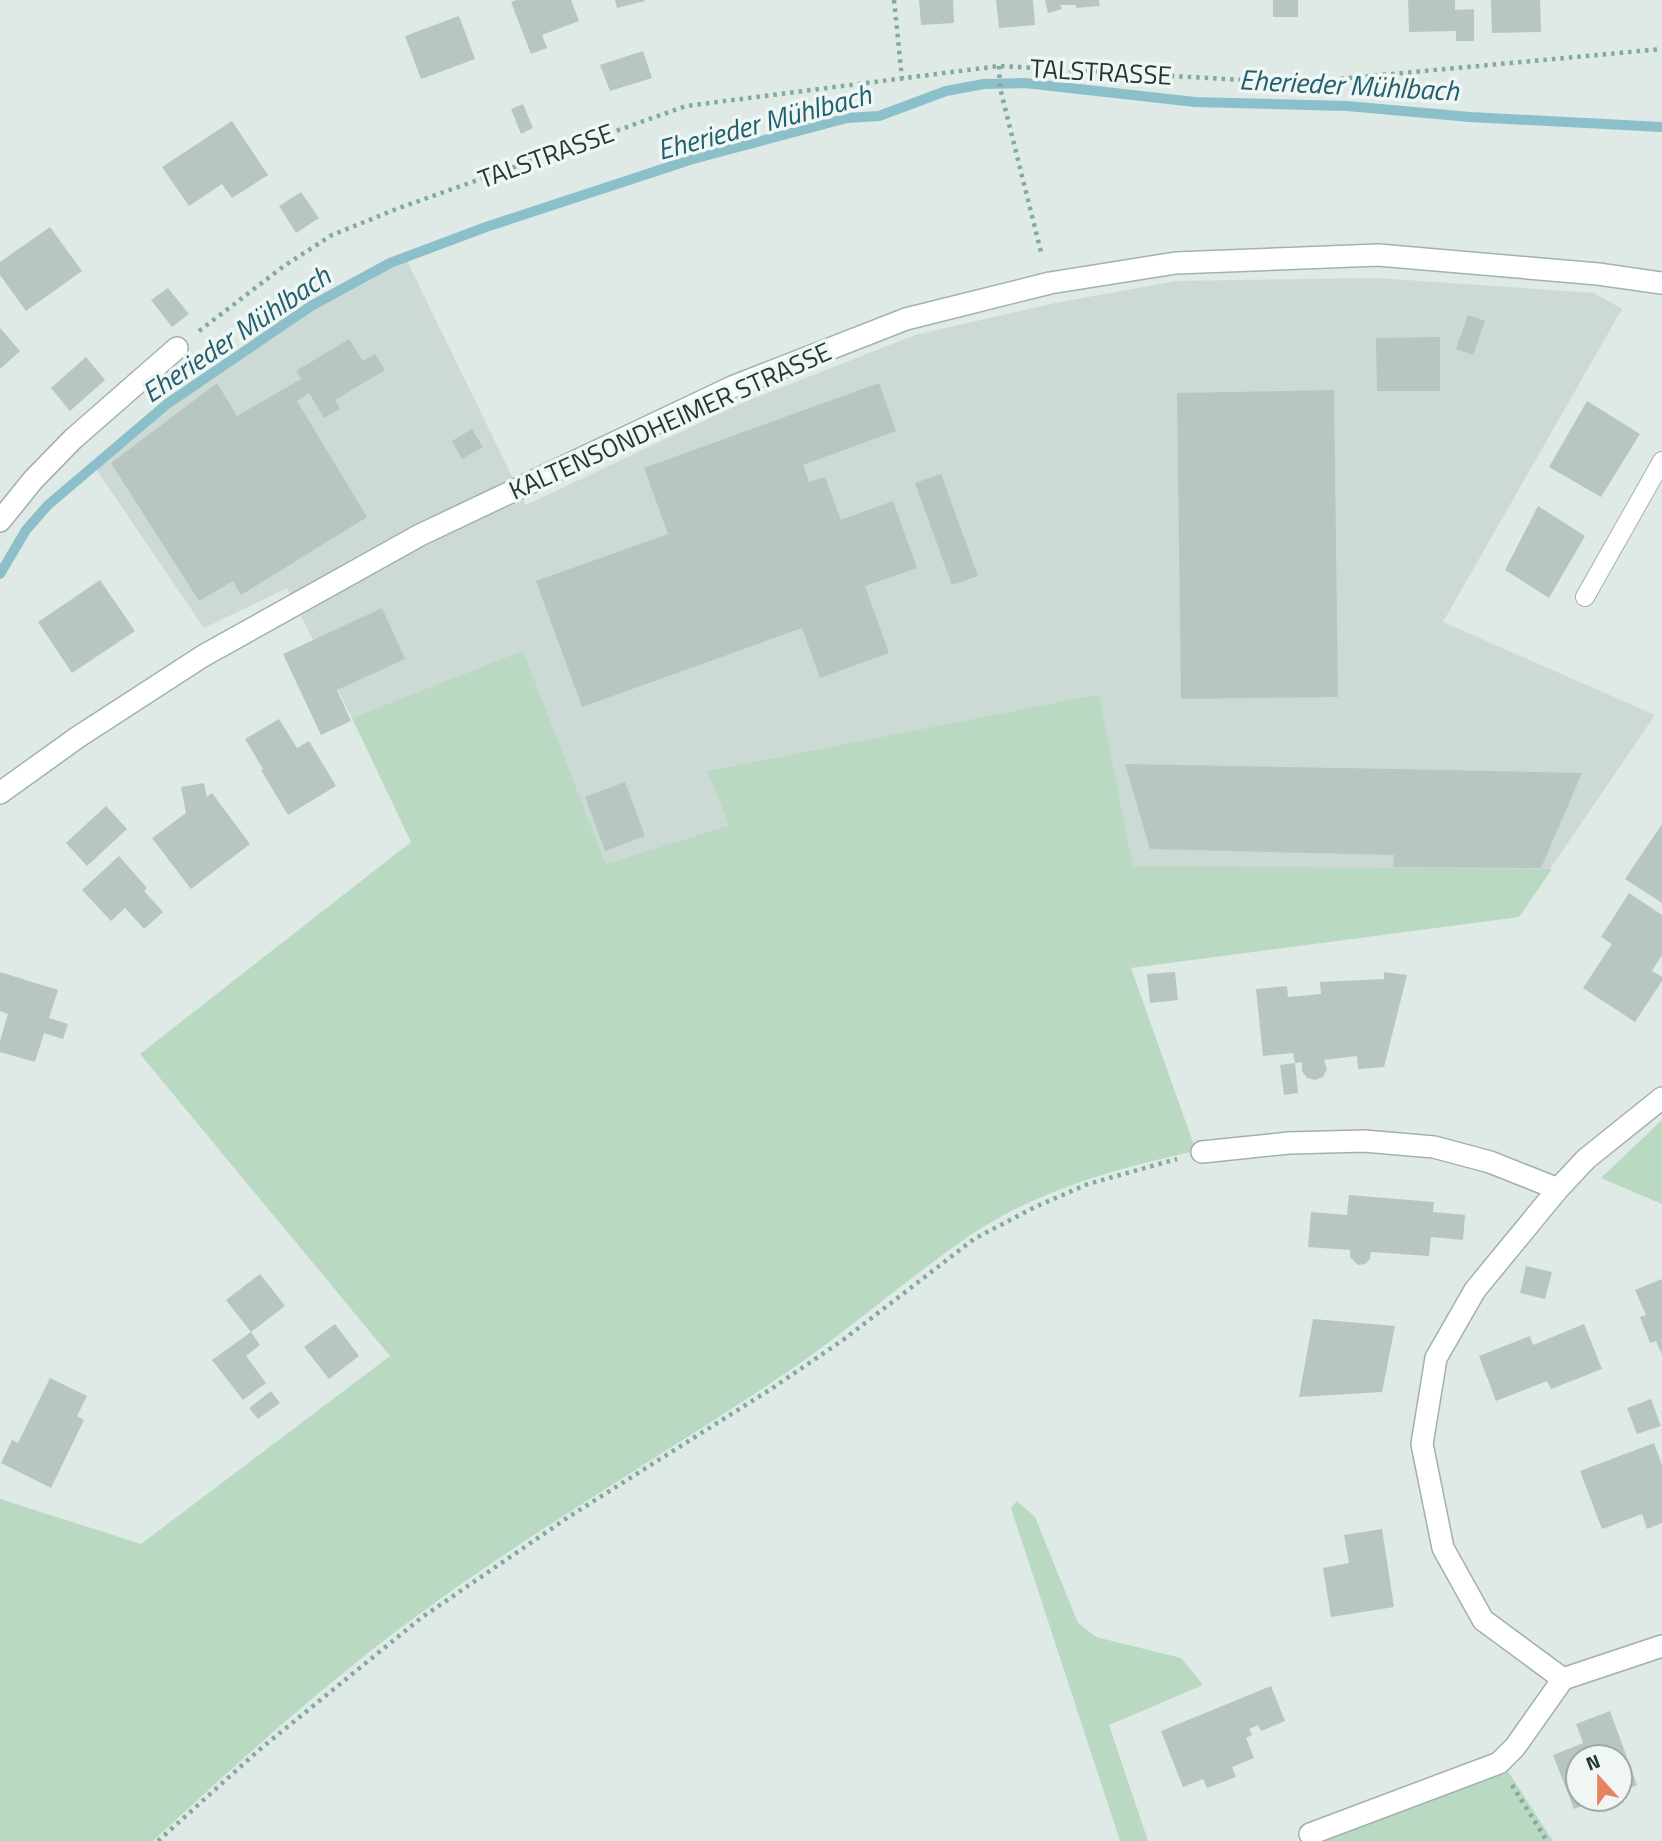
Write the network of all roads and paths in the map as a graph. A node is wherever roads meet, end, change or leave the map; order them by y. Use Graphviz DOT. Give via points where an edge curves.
graph roads {
  1 [pos="894,0"];
  2 [pos="1662,49"];
  3 [pos="999,66"];
  4 [pos="902,79"];
  5 [pos="1662,283"];
  6 [pos="1050,284"];
  7 [pos="177,348"];
  8 [pos="1662,461"];
  9 [pos="0,521"];
  10 [pos="1585,597"];
  11 [pos="0,793"];
  12 [pos="1662,1098"];
  13 [pos="1202,1152"];
  14 [pos="1558,1189"];
  15 [pos="1662,1646"];
  16 [pos="1563,1679"];
  17 [pos="1499,1763"];
  18 [pos="1310,1834"];
  19 [pos="158,1841"];
  20 [pos="1547,1841"];
  1 -- 4 [label="path"];
  2 -- 3 [label="path, TALSTRASSE" via="1294,83"];
  3 -- 4 [label="path, TALSTRASSE"];
  3 -- 6 [label="path" via="1000,88"];
  4 -- 7 [label="path, TALSTRASSE" via="686,106 399,208 332,235"];
  5 -- 6 [label="main road, KALTENSONDHEIMER STRASSE" via="1378,255 1176,263"];
  6 -- 11 [label="main road, KALTENSONDHEIMER STRASSE" via="906,319 732,387 420,535 203,656"];
  7 -- 9 [label="main road" via="73,439"];
  8 -- 10 [label="lane"];
  12 -- 14 [label="main road" via="1586,1158"];
  13 -- 14 [label="main road" via="1364,1141 1434,1147"];
  13 -- 19 [label="path" via="1088,1184 974,1239 833,1347 421,1618 259,1750"];
  14 -- 16 [label="main road" via="1475,1290 1436,1358 1422,1444 1443,1548 1483,1620"];
  15 -- 16 [label="main road"];
  16 -- 17 [label="main road"];
  17 -- 18 [label="main road"];
  17 -- 20 [label="path"];
}
